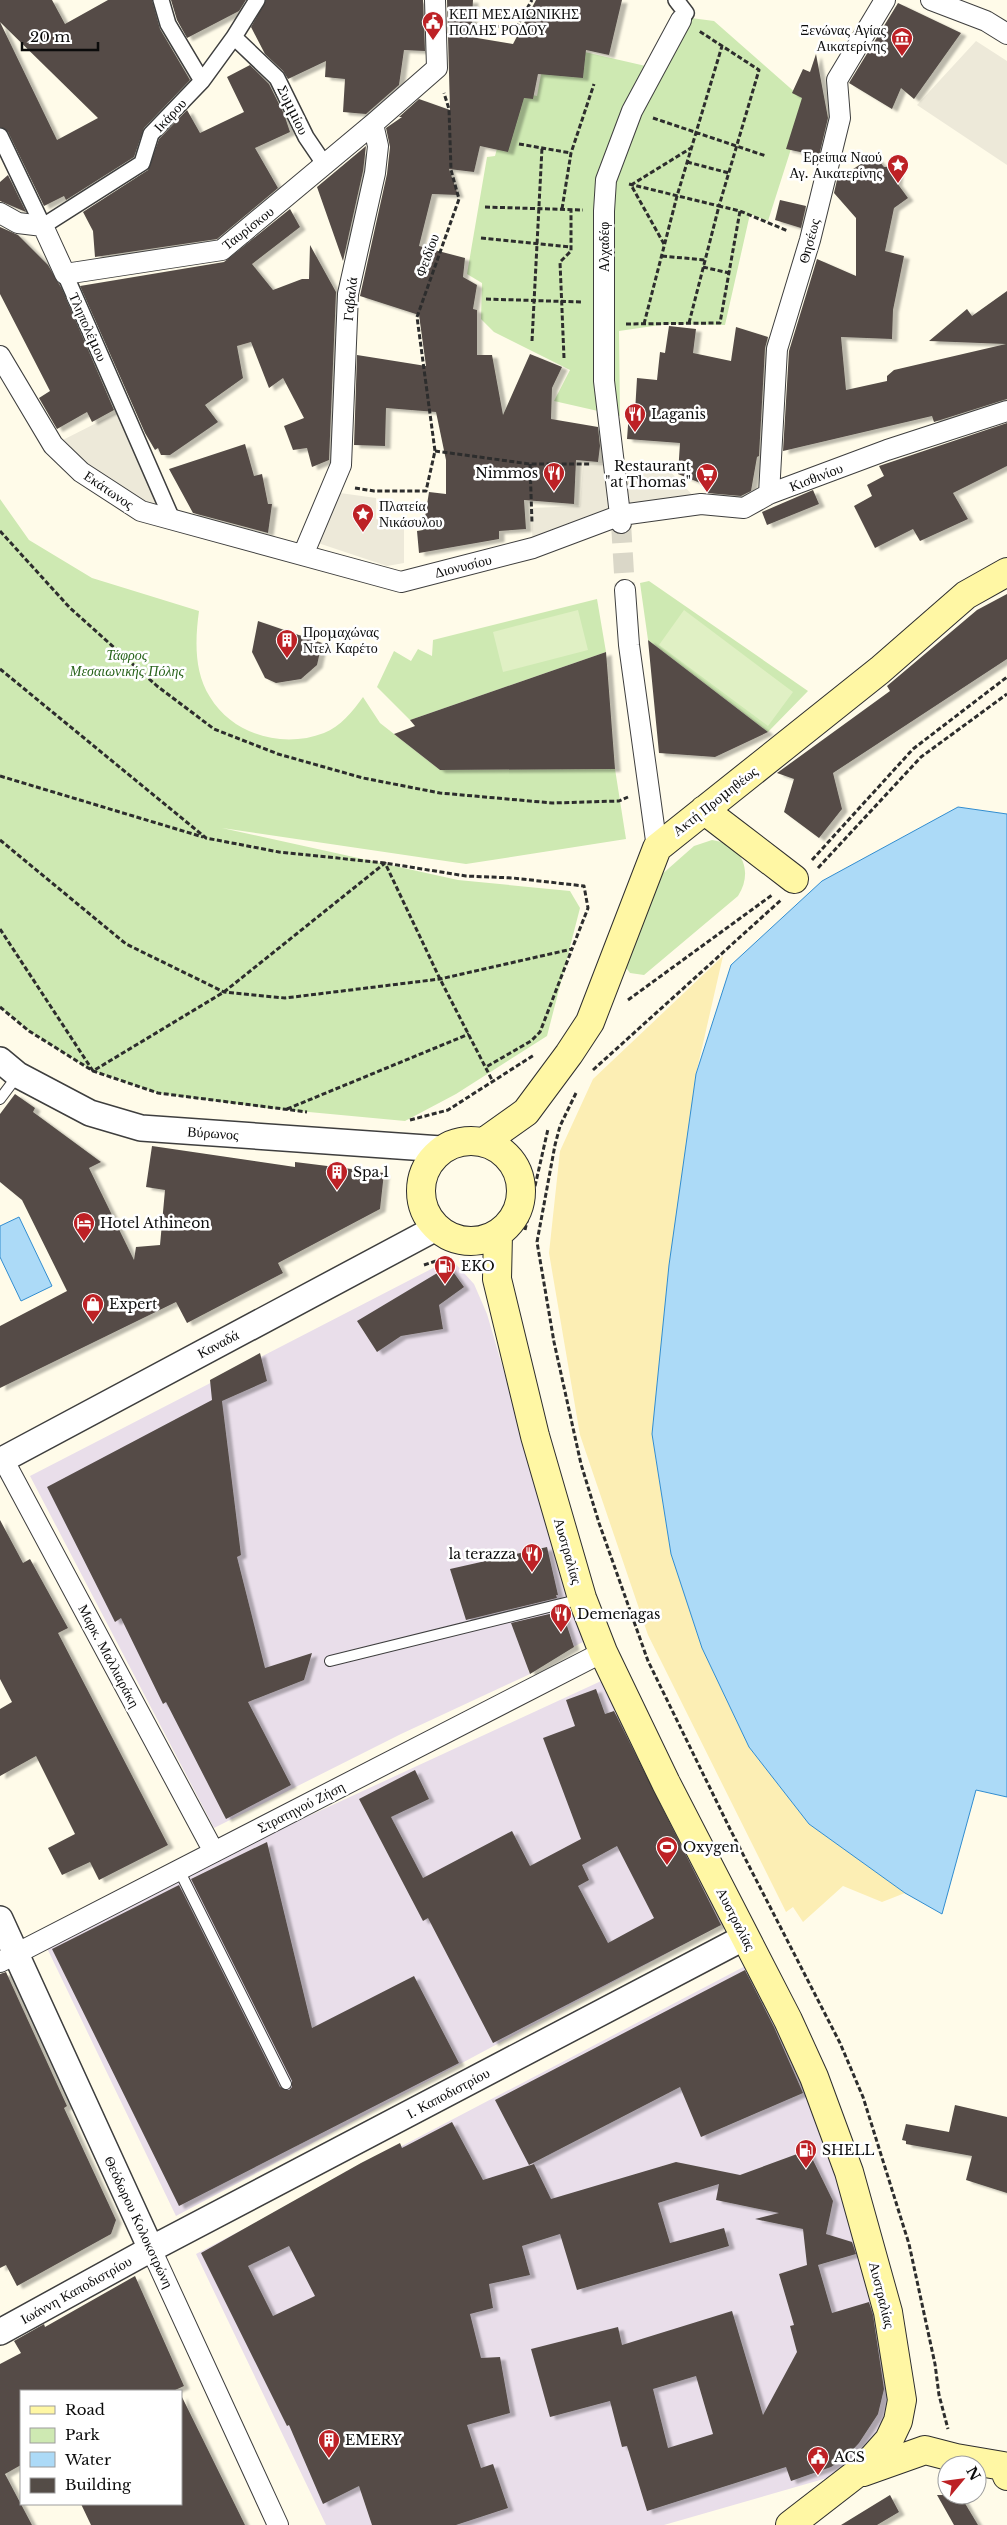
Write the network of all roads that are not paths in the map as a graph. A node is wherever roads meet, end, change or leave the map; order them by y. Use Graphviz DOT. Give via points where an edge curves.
graph roads {
  1 [pos="161,0"];
  2 [pos="257,0"];
  3 [pos="434,0"];
  4 [pos="676,0"];
  5 [pos="885,0"];
  6 [pos="931,0"];
  7 [pos="681,20"];
  8 [pos="1007,34"];
  9 [pos="234,37"];
  10 [pos="202,81"];
  11 [pos="373,124"];
  12 [pos="0,136"];
  13 [pos="325,165"];
  14 [pos="0,213"];
  15 [pos="43,226"];
  16 [pos="65,274"];
  17 [pos="0,356"];
  18 [pos="1007,411"];
  19 [pos="769,494"];
  20 [pos="172,519"];
  21 [pos="621,519"];
  22 [pos="303,555"];
  23 [pos="1007,572"];
  24 [pos="624,590"];
  25 [pos="704,810"];
  26 [pos="657,848"];
  27 [pos="799,881"];
  28 [pos="9,1068"];
  29 [pos="0,1099"];
  30 [pos="538,1118"];
  31 [pos="484,1142"];
  32 [pos="442,1149"];
  33 [pos="511,1160"];
  34 [pos="436,1228"];
  35 [pos="511,1235"];
  36 [pos="466,1242"];
  37 [pos="497,1279"];
  38 [pos="2,1460"];
  39 [pos="582,1598"];
  40 [pos="603,1652"];
  41 [pos="330,1662"];
  42 [pos="214,1852"];
  43 [pos="178,1870"];
  44 [pos="0,1919"];
  45 [pos="745,1937"];
  46 [pos="8,1958"];
  47 [pos="286,2084"];
  48 [pos="151,2249"];
  49 [pos="0,2332"];
  50 [pos="899,2418"];
  51 [pos="925,2450"];
  52 [pos="1006,2470"];
  53 [pos="856,2475"];
  54 [pos="788,2523"];
  55 [pos="278,2525"];
  1 -- 10 [label="street" via="168,24"];
  2 -- 9 [label="street, Ικάρου"];
  3 -- 11 [label="street" via="437,68"];
  4 -- 7 [label="street" via="686,13"];
  5 -- 19 [label="street, Θησέως" via="837,80 840,118 810,240 777,348"];
  6 -- 8 [label="street"];
  7 -- 21 [label="street, Αλχαδέφ" via="632,111 606,180 604,381"];
  9 -- 10 [label="street, Ικάρου"];
  9 -- 13 [label="street, Συμμίου" via="277,78 306,137"];
  10 -- 15 [label="street, Ικάρου" via="152,134 142,163"];
  11 -- 13 [label="street, Ταυρίσκου"];
  11 -- 22 [label="street, Γαβαλά" via="378,146 375,173 348,294 341,465"];
  12 -- 15 [label="street, Τληπολέμου"];
  13 -- 16 [label="street, Ταυρίσκου" via="222,250"];
  14 -- 15 [label="street" via="18,223"];
  15 -- 16 [label="street, Τληπολέμου"];
  16 -- 20 [label="street, Τληπολέμου"];
  17 -- 20 [label="street, Εκάτωνος" via="53,445 81,472 141,511"];
  18 -- 19 [label="street, Κισθινίου" via="887,450"];
  19 -- 21 [label="street, Κισθινίου" via="744,508 701,504"];
  20 -- 22 [label="street, Εκάτωνος"];
  21 -- 22 [label="street, Διονυσίου" via="532,548 401,582"];
  23 -- 25 [label="main road, Ακτή Προμηθέως" via="966,595 880,670"];
  24 -- 26 [label="street"];
  25 -- 26 [label="main road, Ακτή Προμηθέως"];
  25 -- 27 [label="main road"];
  26 -- 30 [label="main road, Ακτή Προμηθέως" via="590,1022 569,1054"];
  28 -- 29 [label="lane"];
  28 -- 32 [label="street, Βύρωνος" via="90,1113 141,1128"];
  30 -- 31 [label="main road"];
  30 -- 33 [label="main road"];
  31 -- 32 [label="main road" via="467,1140"];
  31 -- 33 [label="main road" via="499,1148"];
  32 -- 34 [label="main road" via="426,1166 421,1182 421,1199 426,1215"];
  33 -- 35 [label="main road" via="519,1175 522,1191 510,1222"];
  34 -- 36 [label="main road"];
  34 -- 38 [label="street, Καναδά"];
  35 -- 36 [label="main road"];
  35 -- 37 [label="main road"];
  36 -- 37 [label="main road"];
  37 -- 39 [label="main road, Αυστραλίας" via="535,1436"];
  38 -- 42 [label="street, Μαρκ. Μαλλιαράκη"];
  39 -- 40 [label="main road, Αυστραλίας"];
  39 -- 41 [label="lane"];
  40 -- 42 [label="street, Στρατηγού Ζήση"];
  40 -- 45 [label="main road, Αυστραλίας"];
  42 -- 43 [label="street, Στρατηγού Ζήση"];
  43 -- 46 [label="street, Στρατηγού Ζήση"];
  43 -- 47 [label="lane"];
  44 -- 46 [label="street, Θεόδωρου Κολοκοτρώνη"];
  45 -- 48 [label="street, Ι. Καποδιστρίου"];
  45 -- 50 [label="main road, Αυστραλίας" via="802,2051 849,2172 888,2312 901,2382"];
  46 -- 48 [label="street, Θεόδωρου Κολοκοτρώνη"];
  48 -- 49 [label="street, Ιωάννη Καποδιστρίου"];
  48 -- 55 [label="street, Θεόδωρου Κολοκοτρώνη"];
  50 -- 51 [label="main road"];
  50 -- 53 [label="main road, Αυστραλίας" via="889,2440"];
  51 -- 52 [label="main road"];
  51 -- 53 [label="main road"];
  53 -- 54 [label="main road, Αυστραλίας"];
}
